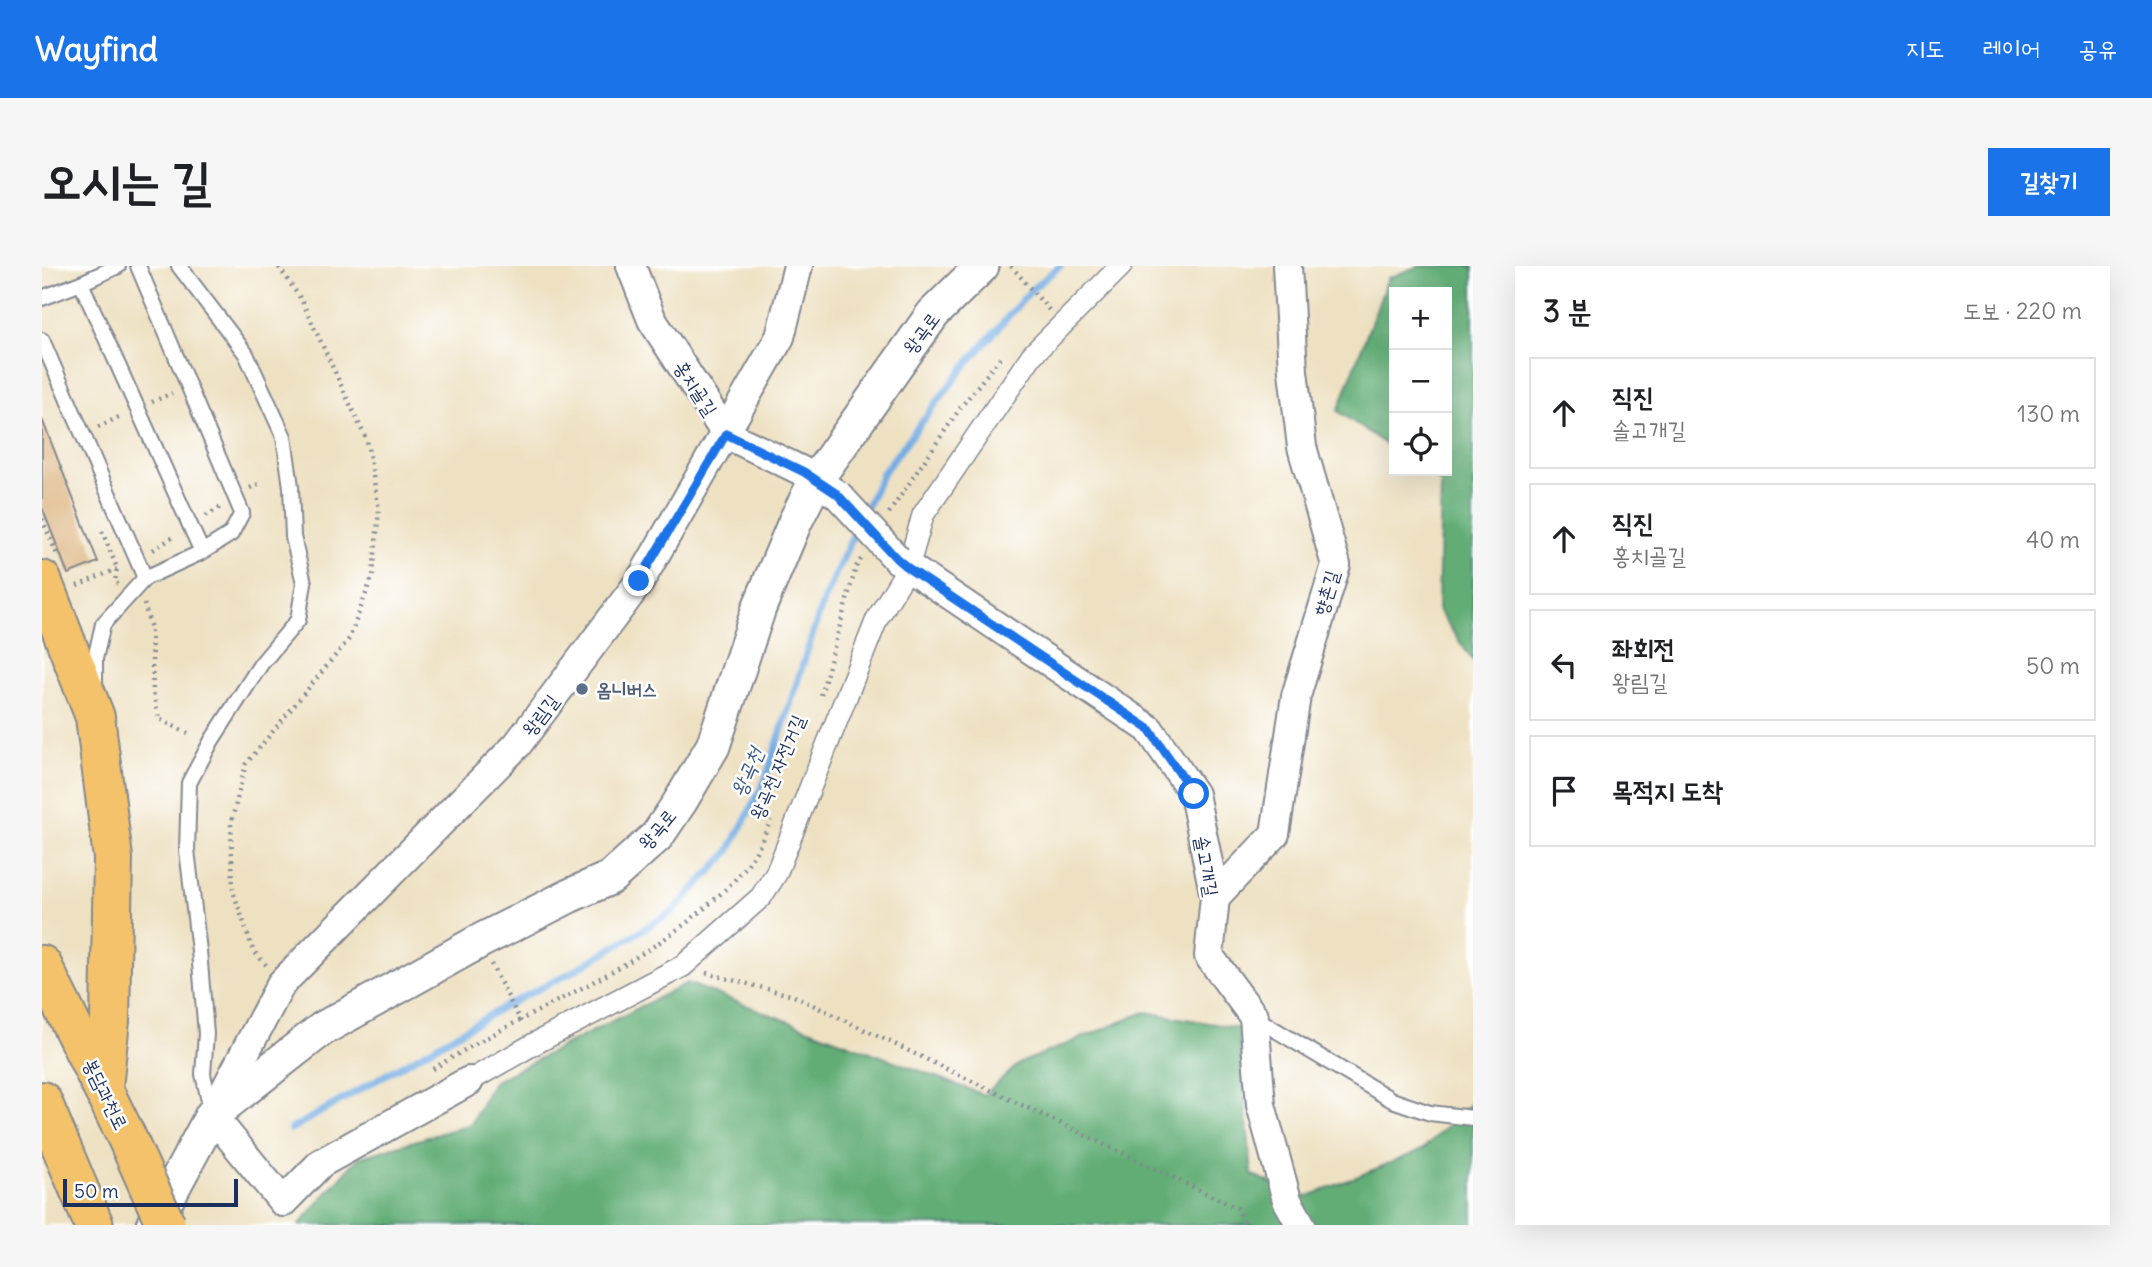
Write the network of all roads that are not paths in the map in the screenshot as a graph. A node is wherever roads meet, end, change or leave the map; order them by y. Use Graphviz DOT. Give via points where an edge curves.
graph roads {
  1 [pos="118,266"];
  2 [pos="138,266"];
  3 [pos="178,266"];
  4 [pos="631,266"];
  5 [pos="798,266"];
  6 [pos="982,266"];
  7 [pos="1121,266"];
  8 [pos="1287,266"];
  9 [pos="81,283"];
  10 [pos="42,298"];
  11 [pos="42,340"];
  12 [pos="726,434"];
  13 [pos="827,487"];
  14 [pos="202,552"];
  15 [pos="902,564"];
  16 [pos="58,578"];
  17 [pos="145,578"];
  18 [pos="95,717"];
  19 [pos="1215,897"];
  20 [pos="42,965"];
  21 [pos="1254,1017"];
  22 [pos="469,1081"];
  23 [pos="103,1088"];
  24 [pos="42,1101"];
  25 [pos="212,1115"];
  26 [pos="1473,1118"];
  27 [pos="54,1145"];
  28 [pos="89,1214"];
  29 [pos="153,1225"];
  30 [pos="166,1225"];
  31 [pos="1301,1225"];
  1 -- 9 [label="lane"];
  2 -- 14 [label="lane" via="243,513 231,534"];
  3 -- 25 [label="lane" via="246,354 284,436 293,537 304,583 298,620 261,664 189,783 187,850 206,1034 203,1074"];
  4 -- 12 [label="street, 홍치골길" via="652,320"];
  5 -- 12 [label="street, 왕림길" via="780,337"];
  6 -- 13 [label="street, 왕곡로" via="933,314"];
  7 -- 15 [label="street" via="1032,355 923,515"];
  8 -- 19 [label="street, 향촌길" via="1302,447 1335,565 1296,696 1275,834"];
  9 -- 10 [label="lane"];
  9 -- 14 [label="lane"];
  11 -- 17 [label="lane"];
  12 -- 13 [label="street, 홍치골길"];
  12 -- 25 [label="street, 왕림길" via="639,581 517,745 281,984"];
  13 -- 15 [label="street, 솔고개길, bridge"];
  13 -- 25 [label="street, 왕곡로" via="795,522 759,608 713,746 657,836 610,878 480,942 322,1029"];
  14 -- 17 [label="lane"];
  15 -- 19 [label="street, 솔고개길" via="1149,729 1194,794"];
  15 -- 22 [label="street" via="776,874 761,897 683,966"];
  16 -- 18 [label="highway"];
  17 -- 18 [label="lane" via="103,624 95,659"];
  18 -- 23 [label="highway" via="113,858 110,1020"];
  19 -- 21 [label="street, 솔고개길" via="1209,956"];
  20 -- 23 [label="highway, 봉담과천로"];
  21 -- 26 [label="lane, 솔고개길" via="1392,1100 1430,1113"];
  21 -- 31 [label="street" via="1261,1105 1287,1200"];
  22 -- 25 [label="street" via="321,1163 283,1202"];
  23 -- 30 [label="highway, 봉담과천로, bridge"];
  24 -- 27 [label="highway"];
  25 -- 29 [label="street, 왕곡로"];
  27 -- 28 [label="highway"];
}
